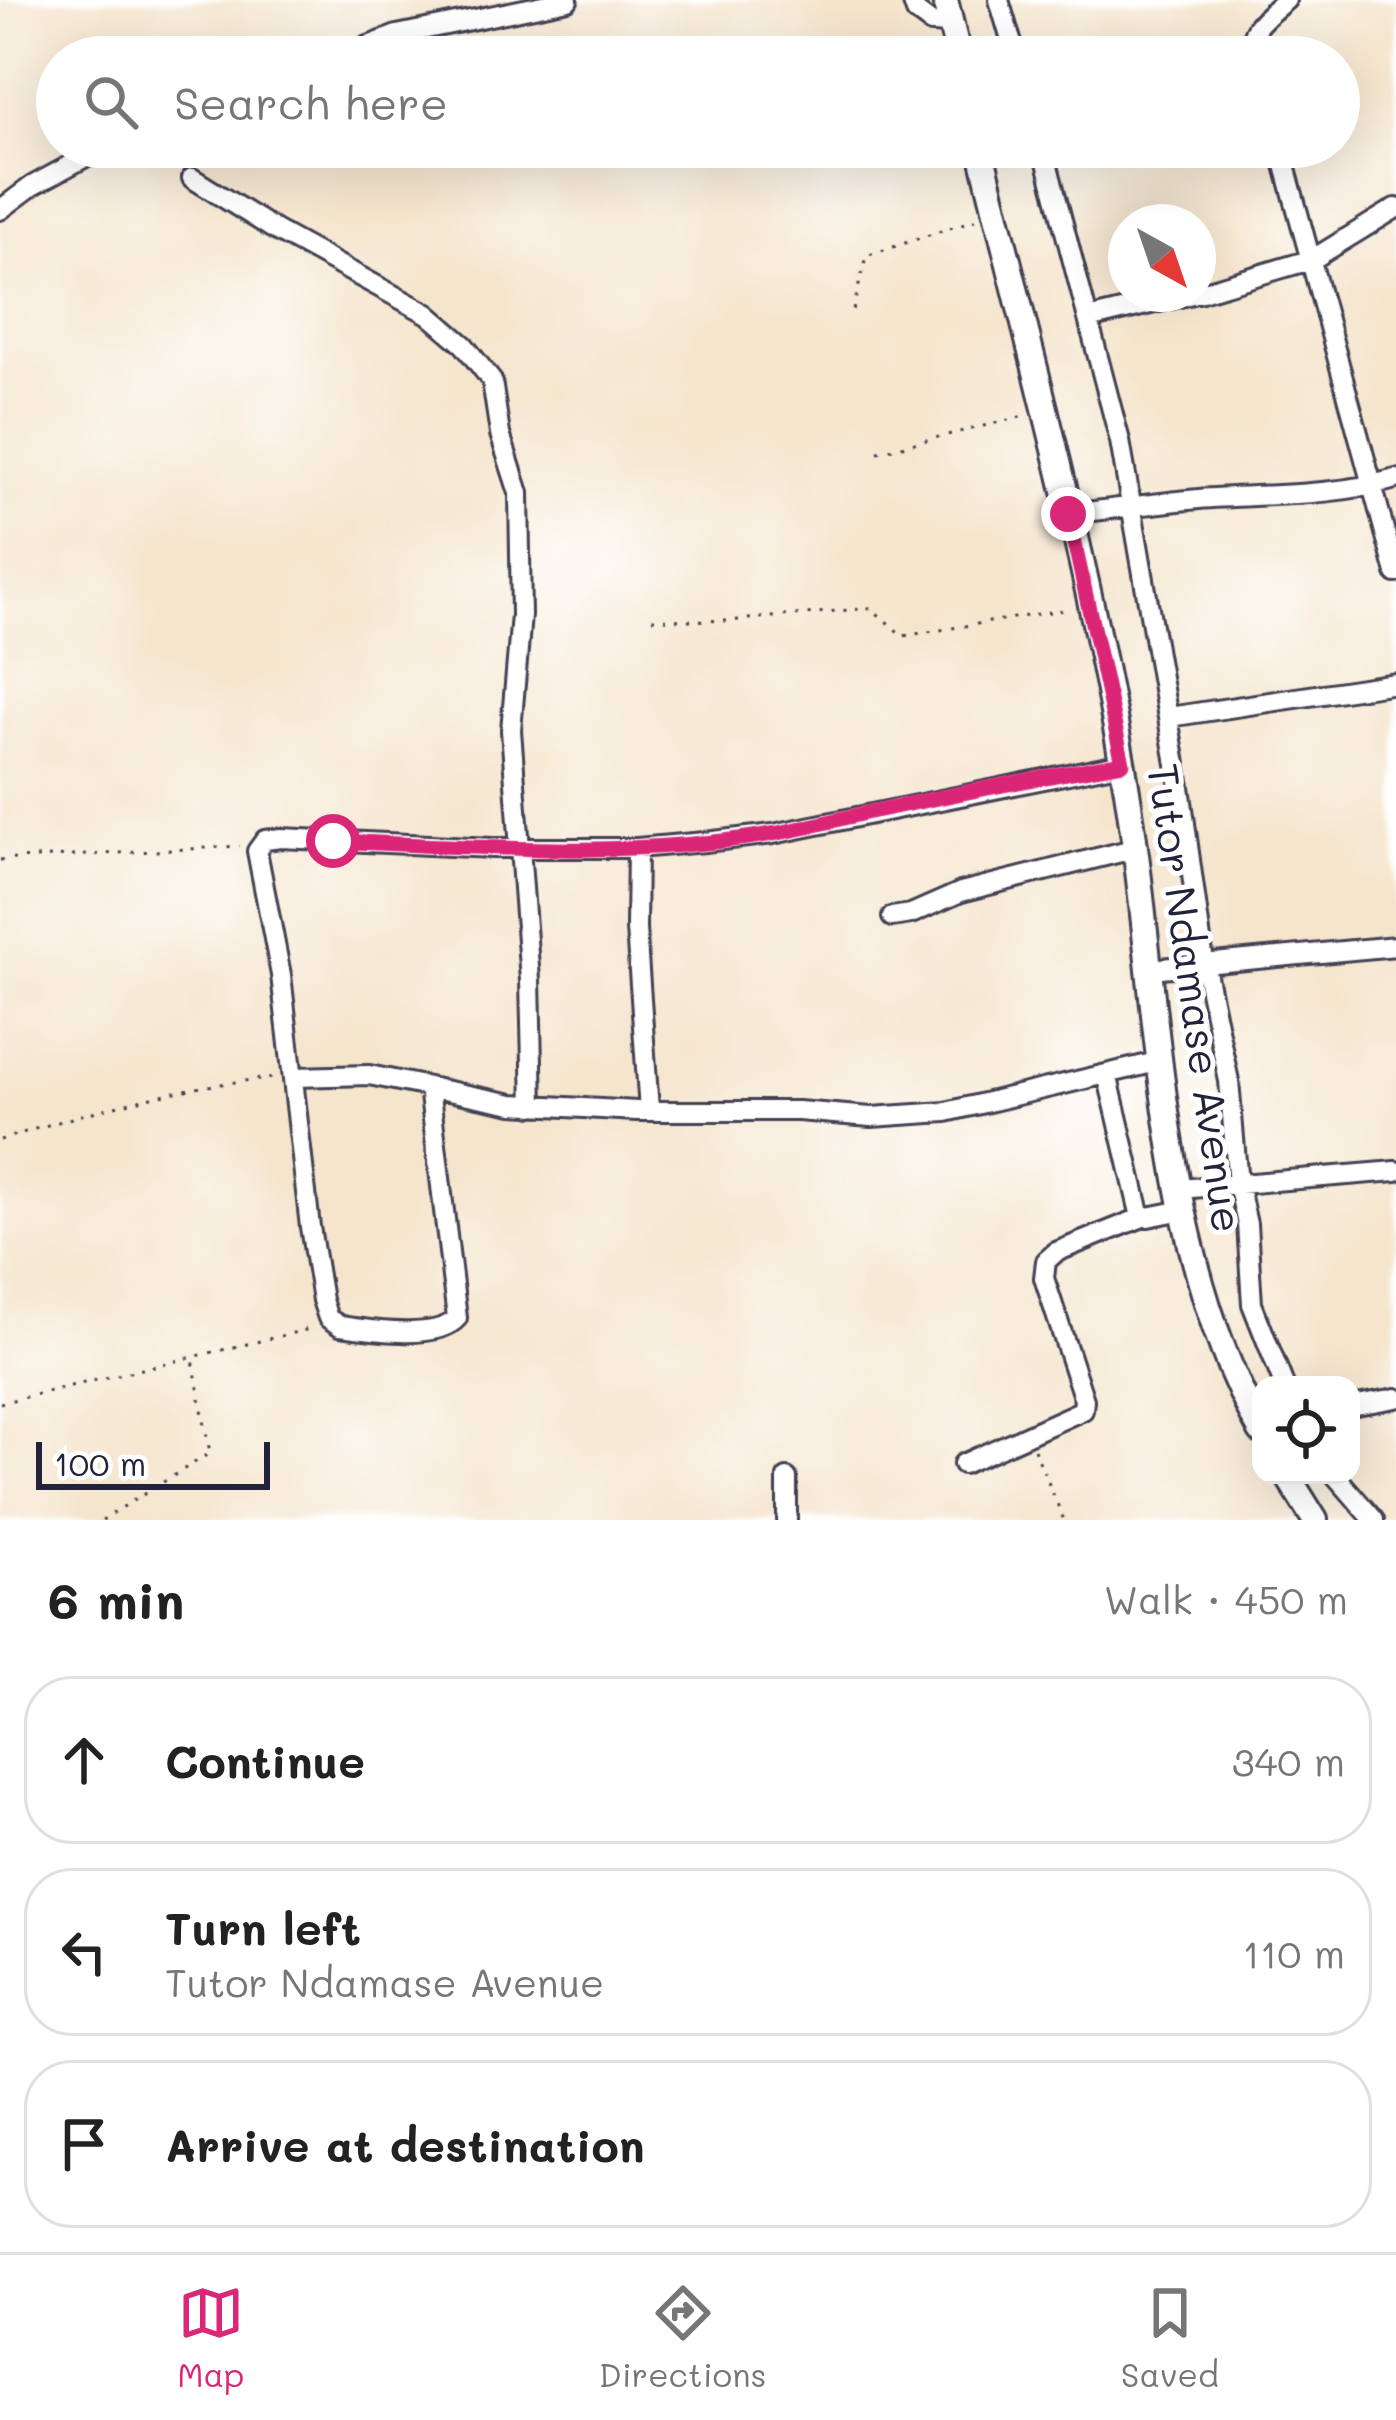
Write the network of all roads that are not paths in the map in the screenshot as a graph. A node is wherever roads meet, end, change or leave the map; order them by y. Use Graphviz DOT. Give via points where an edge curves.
graph roads {
  1 [pos="568,0"];
  2 [pos="912,0"];
  3 [pos="999,0"];
  4 [pos="1286,0"];
  5 [pos="948,12"];
  6 [pos="395,36"];
  7 [pos="1010,36"];
  8 [pos="1251,36"];
  9 [pos="65,168"];
  10 [pos="985,168"];
  11 [pos="1048,168"];
  12 [pos="1286,168"];
  13 [pos="192,178"];
  14 [pos="1396,208"];
  15 [pos="0,211"];
  16 [pos="1313,259"];
  17 [pos="1216,287"];
  18 [pos="1120,312"];
  19 [pos="1088,320"];
  20 [pos="1396,478"];
  21 [pos="1372,485"];
  22 [pos="1133,506"];
  23 [pos="1068,514"];
  24 [pos="1396,573"];
  25 [pos="1396,683"];
  26 [pos="1169,717"];
  27 [pos="1123,763"];
  28 [pos="519,848"];
  29 [pos="637,848"];
  30 [pos="1137,848"];
  31 [pos="892,916"];
  32 [pos="1396,946"];
  33 [pos="1204,962"];
  34 [pos="1150,969"];
  35 [pos="1161,1061"];
  36 [pos="1106,1074"];
  37 [pos="295,1077"];
  38 [pos="429,1087"];
  39 [pos="533,1106"];
  40 [pos="649,1111"];
  41 [pos="1396,1172"];
  42 [pos="1238,1184"];
  43 [pos="1182,1200"];
  44 [pos="1143,1217"];
  45 [pos="1280,1376"];
  46 [pos="1396,1398"];
  47 [pos="1360,1404"];
  48 [pos="1252,1411"];
  49 [pos="963,1463"];
  50 [pos="787,1478"];
  51 [pos="1293,1484"];
  52 [pos="1343,1484"];
  53 [pos="787,1520"];
  54 [pos="1316,1520"];
  55 [pos="1374,1520"];
  1 -- 6 [label="street"];
  2 -- 5 [label="street" via="931,23"];
  3 -- 7 [label="street"];
  4 -- 8 [label="street"];
  9 -- 15 [label="street"];
  10 -- 23 [label="street, Tutor Ndamase Avenue"];
  11 -- 19 [label="street"];
  12 -- 16 [label="street"];
  13 -- 28 [label="street" via="428,314 492,381 519,493 521,615 511,730"];
  14 -- 16 [label="street"];
  16 -- 17 [label="street"];
  16 -- 21 [label="street"];
  18 -- 19 [label="street"];
  19 -- 22 [label="street"];
  20 -- 21 [label="street"];
  21 -- 22 [label="street"];
  21 -- 24 [label="street"];
  22 -- 23 [label="street"];
  22 -- 26 [label="street"];
  23 -- 27 [label="street, Tutor Ndamase Avenue"];
  25 -- 26 [label="street"];
  26 -- 33 [label="street"];
  27 -- 29 [label="street" via="772,834"];
  27 -- 30 [label="street, Tutor Ndamase Avenue"];
  28 -- 29 [label="street"];
  28 -- 37 [label="street" via="281,838 260,844"];
  28 -- 39 [label="street"];
  29 -- 40 [label="street"];
  30 -- 31 [label="street"];
  30 -- 34 [label="street, Tutor Ndamase Avenue"];
  32 -- 33 [label="street"];
  33 -- 34 [label="street"];
  33 -- 42 [label="street" via="1229,1081"];
  34 -- 35 [label="street, Tutor Ndamase Avenue"];
  35 -- 36 [label="street"];
  35 -- 43 [label="street, Tutor Ndamase Avenue"];
  36 -- 40 [label="street" via="946,1112"];
  36 -- 44 [label="street"];
  37 -- 38 [label="street" via="369,1075"];
  37 -- 38 [label="street" via="325,1310 333,1323 431,1332 458,1318"];
  38 -- 39 [label="street"];
  39 -- 40 [label="street"];
  41 -- 42 [label="street"];
  42 -- 43 [label="street"];
  42 -- 45 [label="street" via="1252,1304"];
  43 -- 44 [label="street"];
  43 -- 48 [label="street, Tutor Ndamase Avenue" via="1210,1316"];
  44 -- 49 [label="street" via="1046,1261 1044,1278 1084,1405 1078,1414"];
  46 -- 47 [label="street"];
  50 -- 53 [label="street"];
  51 -- 54 [label="street"];
  52 -- 55 [label="street"];
}
